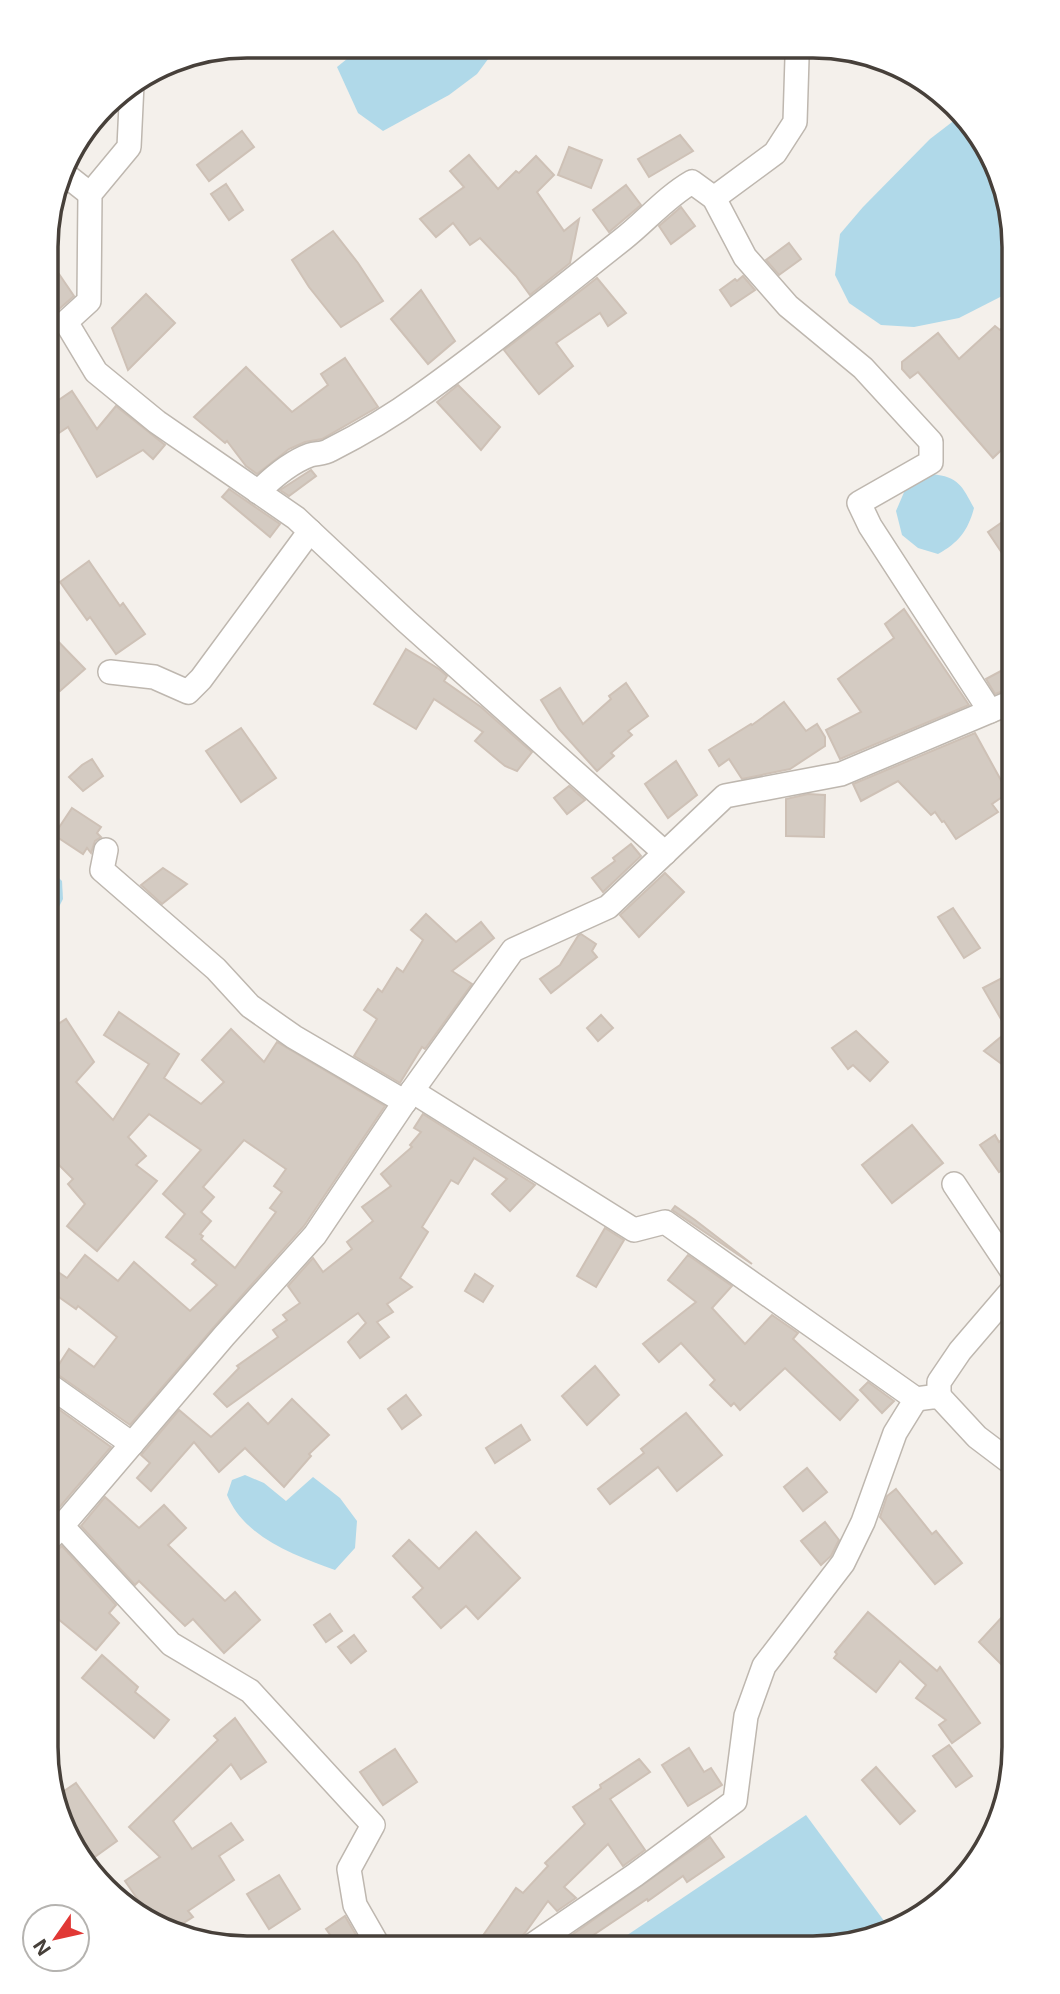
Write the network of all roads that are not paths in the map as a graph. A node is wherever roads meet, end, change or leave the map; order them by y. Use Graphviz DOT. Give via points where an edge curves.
graph roads {
  1 [pos="797,58"];
  2 [pos="132,98"];
  3 [pos="70,179"];
  4 [pos="90,194"];
  5 [pos="714,198"];
  6 [pos="258,492"];
  7 [pos="310,531"];
  8 [pos="110,672"];
  9 [pos="1002,706"];
  10 [pos="990,711"];
  11 [pos="106,850"];
  12 [pos="665,853"];
  13 [pos="408,1097"];
  14 [pos="954,1184"];
  15 [pos="1002,1256"];
  16 [pos="1002,1302"];
  17 [pos="58,1392"];
  18 [pos="928,1397"];
  19 [pos="132,1444"];
  20 [pos="1002,1456"];
  21 [pos="58,1529"];
  22 [pos="58,1538"];
  23 [pos="373,1936"];
  24 [pos="546,1936"];
  1 -- 5 [label="street" via="795,122 775,153"];
  2 -- 4 [label="street" via="130,146"];
  3 -- 4 [label="street"];
  4 -- 6 [label="street" via="89,301 66,322 96,372 157,422"];
  5 -- 6 [label="street" via="692,182 679,189 641,225 424,393 383,422 326,453 294,464"];
  5 -- 10 [label="street" via="746,257 788,306 863,368 931,442 931,462 859,503"];
  6 -- 7 [label="street"];
  7 -- 8 [label="street" via="188,692 154,677"];
  7 -- 12 [label="street"];
  9 -- 10 [label="street"];
  10 -- 12 [label="street" via="841,774 724,796"];
  11 -- 13 [label="street" via="102,870 216,969 250,1006 294,1037"];
  12 -- 13 [label="street" via="608,907 513,950"];
  13 -- 18 [label="street" via="634,1230 665,1222"];
  13 -- 19 [label="street" via="315,1235"];
  14 -- 15 [label="street"];
  16 -- 18 [label="street"];
  17 -- 19 [label="street"];
  18 -- 20 [label="street"];
  18 -- 24 [label="street" via="895,1433 843,1563 764,1666 746,1716 735,1801"];
  19 -- 21 [label="street"];
  22 -- 23 [label="street" via="171,1644 250,1691 373,1825 349,1869 355,1905"];
}
